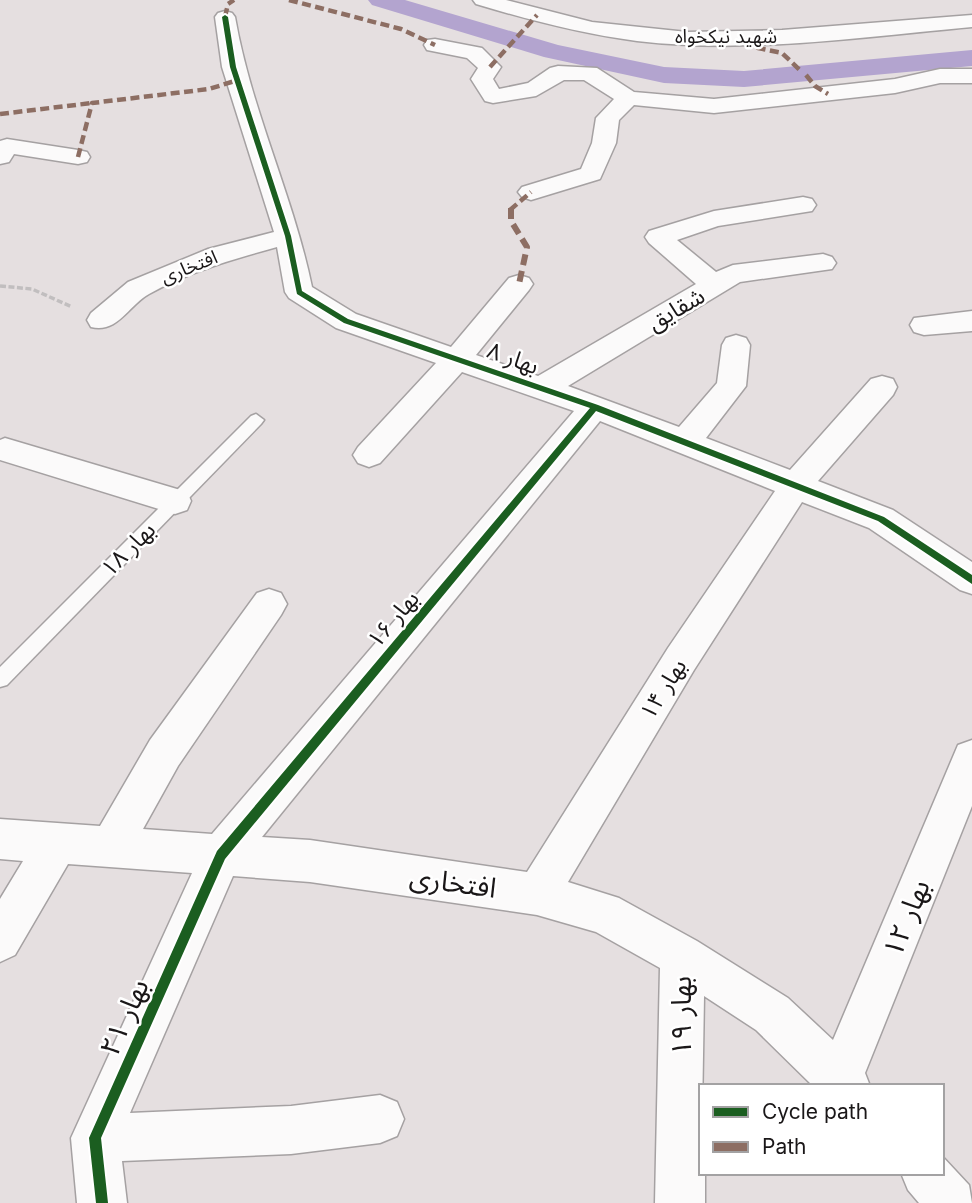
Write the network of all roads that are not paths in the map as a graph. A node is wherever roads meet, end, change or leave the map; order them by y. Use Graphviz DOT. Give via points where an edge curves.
graph roads {
  1 [pos="483,0"];
  2 [pos="225,17"];
  3 [pos="972,21"];
  4 [pos="435,45"];
  5 [pos="972,76"];
  6 [pos="628,98"];
  7 [pos="0,157"];
  8 [pos="78,157"];
  9 [pos="531,192"];
  10 [pos="803,205"];
  11 [pos="288,236"];
  12 [pos="823,263"];
  13 [pos="519,284"];
  14 [pos="716,286"];
  15 [pos="101,320"];
  16 [pos="972,321"];
  17 [pos="924,325"];
  18 [pos="736,345"];
  19 [pos="457,359"];
  20 [pos="882,387"];
  21 [pos="540,389"];
  22 [pos="595,407"];
  23 [pos="256,420"];
  24 [pos="684,441"];
  25 [pos="5,450"];
  26 [pos="369,455"];
  27 [pos="795,486"];
  28 [pos="175,502"];
  29 [pos="969,574"];
  30 [pos="269,604"];
  31 [pos="0,679"];
  32 [pos="972,758"];
  33 [pos="0,839"];
  34 [pos="57,843"];
  35 [pos="110,847"];
  36 [pos="222,855"];
  37 [pos="537,894"];
  38 [pos="0,940"];
  39 [pos="682,956"];
  40 [pos="844,1082"];
  41 [pos="380,1119"];
  42 [pos="95,1139"];
  43 [pos="927,1175"];
  44 [pos="103,1203"];
  45 [pos="680,1203"];
  46 [pos="951,1203"];
  1 -- 3 [label="street, شهید نیکخواه" via="592,28 693,38"];
  2 -- 11 [label="street, بهار ۸" via="233,67"];
  4 -- 6 [label="street" via="474,53 490,67 482,79 493,96 545,86 558,73 589,74"];
  5 -- 6 [label="street" via="940,76 895,86 714,106"];
  6 -- 9 [label="street" via="608,118 591,174"];
  7 -- 8 [label="street" via="7,146"];
  10 -- 14 [label="street" via="714,219 658,237"];
  11 -- 15 [label="street, افتخاری" via="217,255 138,288"];
  11 -- 19 [label="street, بهار ۸" via="299,292 346,321"];
  12 -- 14 [label="street, شقایق" via="733,274"];
  13 -- 19 [label="street"];
  14 -- 21 [label="street, شقایق"];
  16 -- 17 [label="street"];
  18 -- 24 [label="street" via="732,386"];
  19 -- 21 [label="street, بهار ۸"];
  19 -- 26 [label="street"];
  20 -- 27 [label="street, بهار ۱۴"];
  21 -- 22 [label="street, بهار ۸"];
  22 -- 24 [label="street, بهار ۸"];
  22 -- 36 [label="street, بهار ۱۶"];
  23 -- 28 [label="lane, بهار ۱۸"];
  24 -- 27 [label="street, بهار ۸"];
  25 -- 28 [label="street"];
  27 -- 29 [label="street, بهار ۸" via="881,519"];
  27 -- 37 [label="street, بهار ۱۴" via="681,659"];
  28 -- 31 [label="lane, بهار ۱۸"];
  30 -- 35 [label="street" via="164,752"];
  32 -- 40 [label="street, بهار ۱۲"];
  33 -- 34 [label="street, افتخاری"];
  34 -- 35 [label="street, افتخاری"];
  34 -- 38 [label="street"];
  35 -- 36 [label="street, افتخاری"];
  36 -- 37 [label="street, افتخاری" via="310,862"];
  36 -- 42 [label="street, بهار ۲۱"];
  37 -- 39 [label="street, افتخاری" via="604,913"];
  39 -- 40 [label="street, افتخاری" via="772,1014"];
  39 -- 45 [label="street, بهار ۱۹"];
  41 -- 42 [label="street" via="291,1130"];
  42 -- 44 [label="street"];
  43 -- 46 [label="street"];
}
